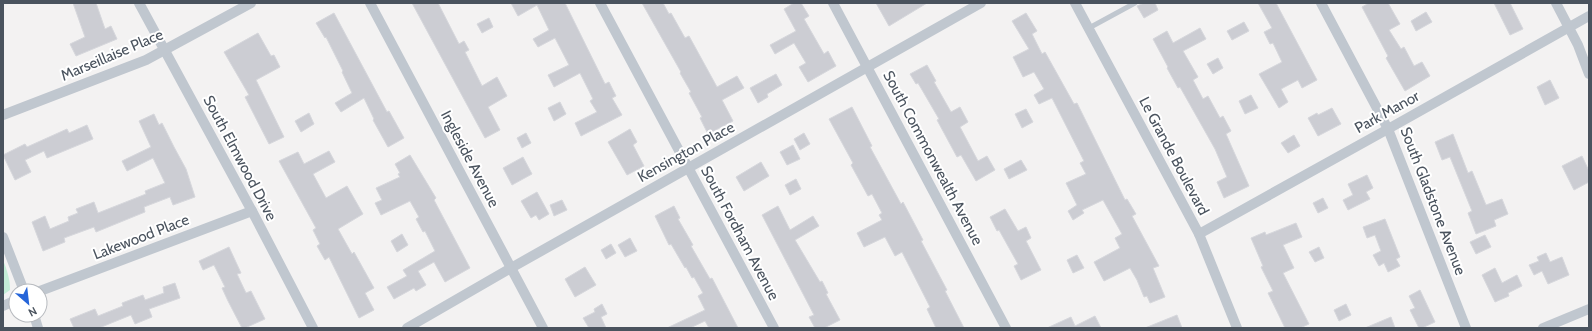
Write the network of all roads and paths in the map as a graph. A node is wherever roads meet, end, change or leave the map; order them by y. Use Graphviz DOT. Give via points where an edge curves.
graph roads {
  1 [pos="139,3"];
  2 [pos="250,3"];
  3 [pos="370,3"];
  4 [pos="600,3"];
  5 [pos="833,3"];
  6 [pos="981,3"];
  7 [pos="1075,3"];
  8 [pos="1135,3"];
  9 [pos="1321,3"];
  10 [pos="1556,3"];
  11 [pos="1589,16"];
  12 [pos="1569,27"];
  13 [pos="1089,28"];
  14 [pos="165,51"];
  15 [pos="867,67"];
  16 [pos="1589,74"];
  17 [pos="3,115"];
  18 [pos="1388,129"];
  19 [pos="688,168"];
  20 [pos="252,211"];
  21 [pos="1199,234"];
  22 [pos="3,237"];
  23 [pos="511,268"];
  24 [pos="21,283"];
  25 [pos="48,288"];
  26 [pos="1589,310"];
  27 [pos="313,328"];
  28 [pos="407,328"];
  29 [pos="543,328"];
  30 [pos="774,328"];
  31 [pos="1006,328"];
  32 [pos="1237,328"];
  33 [pos="1466,328"];
  34 [pos="1543,328"];
  1 -- 14 [label="street, South Elmwood Drive"];
  2 -- 14 [label="street, Marseillaise Place"];
  3 -- 23 [label="street, Ingleside Avenue"];
  4 -- 19 [label="street, South Fordham Avenue"];
  5 -- 15 [label="street, South Commonwealth Avenue"];
  6 -- 15 [label="street, Kensington Place"];
  7 -- 13 [label="street, Le Grande Boulevard"];
  8 -- 13 [label="lane"];
  9 -- 18 [label="street, South Gladstone Avenue"];
  10 -- 12 [label="street"];
  11 -- 12 [label="street, Park Manor"];
  12 -- 16 [label="street"];
  12 -- 18 [label="street, Park Manor"];
  13 -- 21 [label="street, Le Grande Boulevard"];
  14 -- 17 [label="street, Marseillaise Place"];
  14 -- 20 [label="street, South Elmwood Drive"];
  15 -- 19 [label="street, Kensington Place"];
  15 -- 31 [label="street, South Commonwealth Avenue"];
  18 -- 21 [label="street, Park Manor"];
  18 -- 33 [label="street, South Gladstone Avenue"];
  19 -- 23 [label="street, Kensington Place"];
  19 -- 30 [label="street, South Fordham Avenue"];
  20 -- 25 [label="street, Lakewood Place"];
  20 -- 27 [label="street, South Elmwood Drive"];
  21 -- 32 [label="street, Le Grande Boulevard"];
  22 -- 24 [label="street"];
  23 -- 28 [label="street, Kensington Place"];
  23 -- 29 [label="street, Ingleside Avenue"];
  26 -- 34 [label="street"];
}
